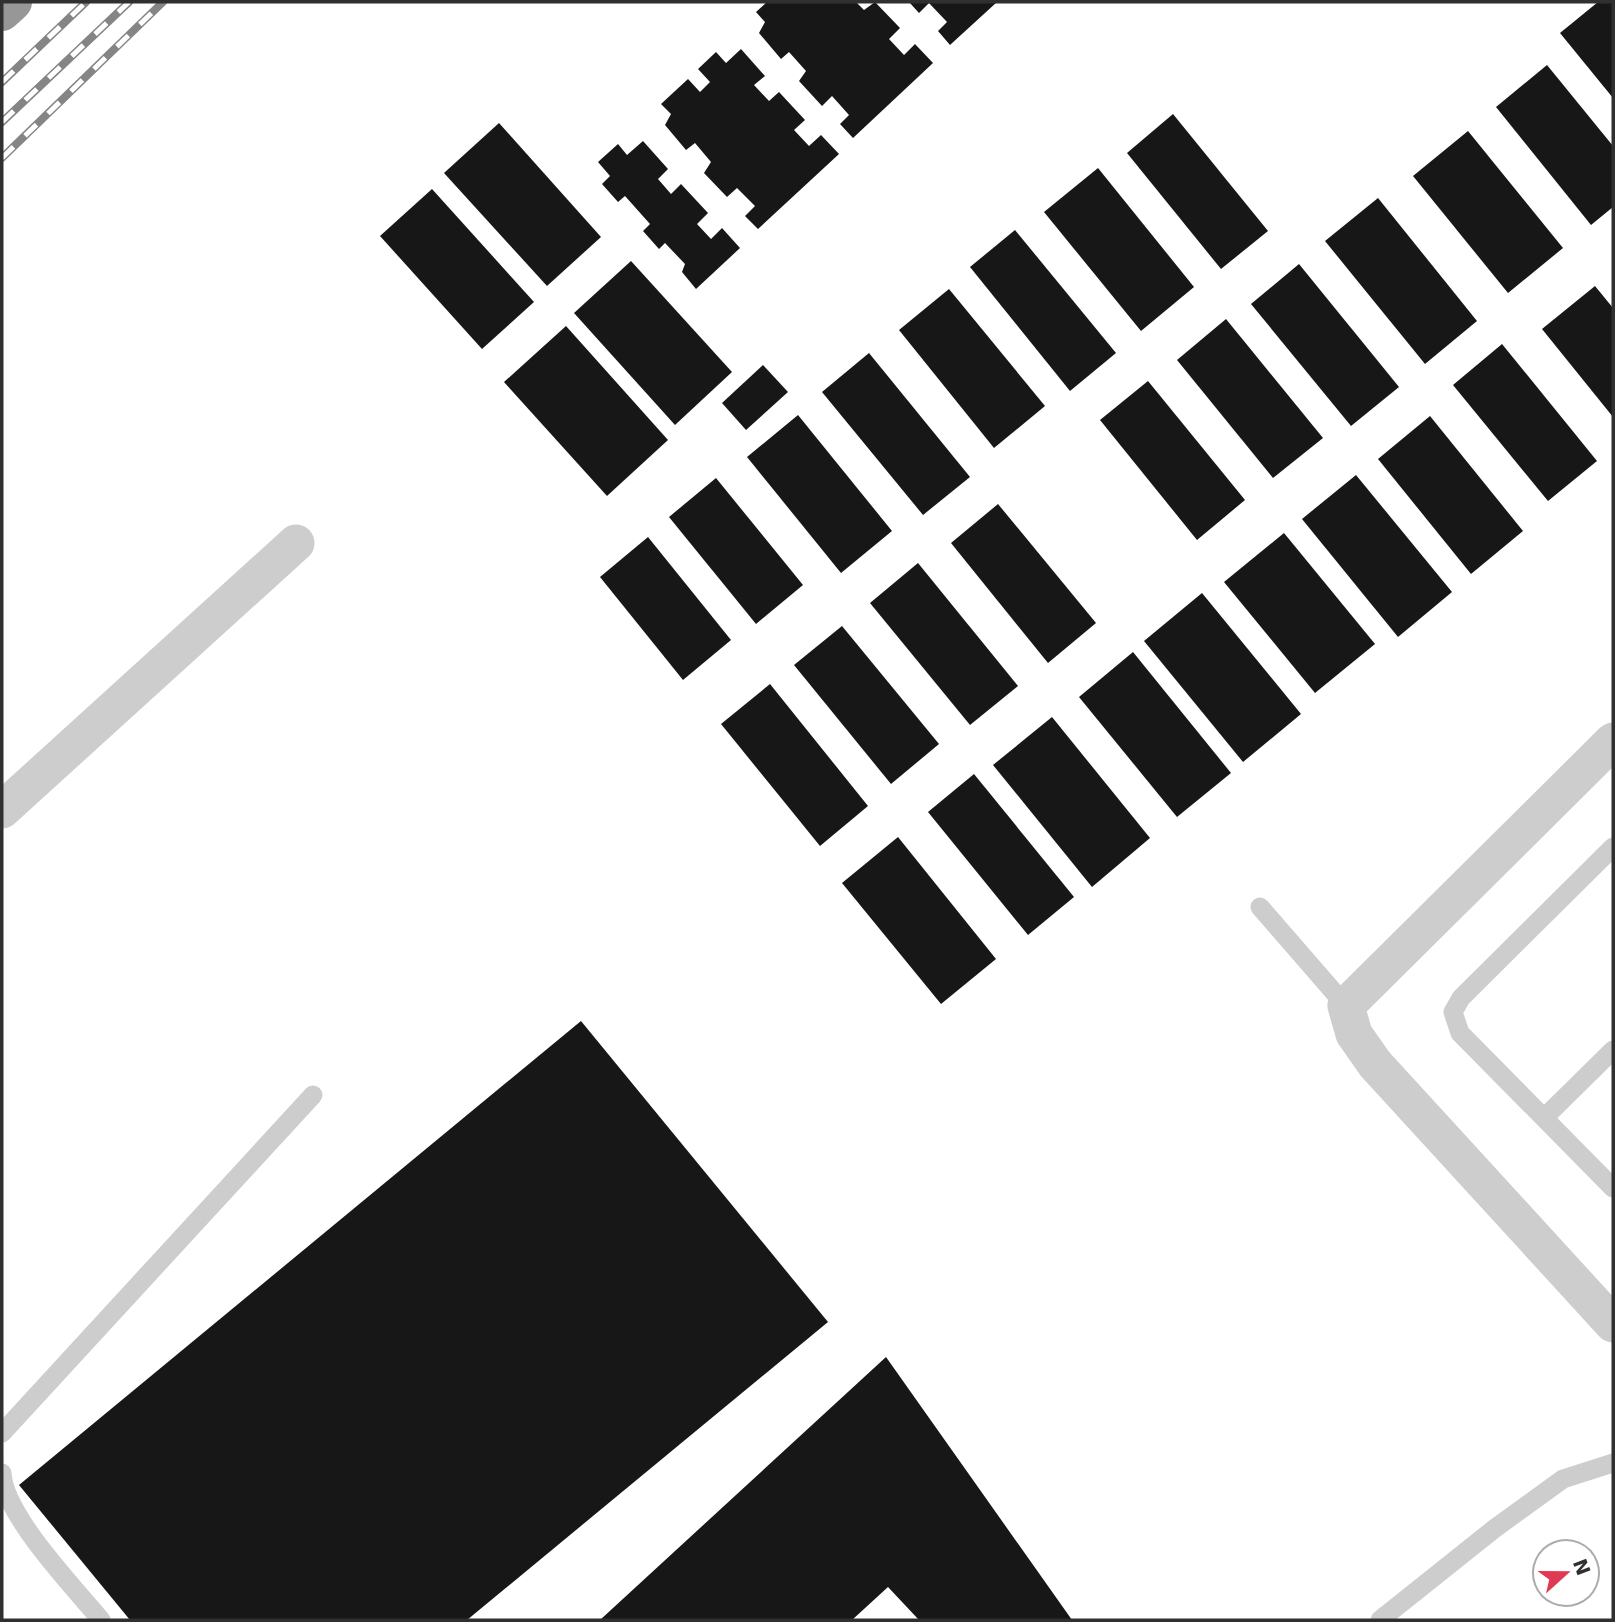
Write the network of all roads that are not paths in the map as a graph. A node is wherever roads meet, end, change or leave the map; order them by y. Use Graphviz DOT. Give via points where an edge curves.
graph roads {
  1 [pos="13,2"];
  2 [pos="2,12"];
  3 [pos="296,543"];
  4 [pos="1613,741"];
  5 [pos="2,810"];
  6 [pos="1613,846"];
  7 [pos="1260,907"];
  8 [pos="1346,1006"];
  9 [pos="1613,1050"];
  10 [pos="313,1095"];
  11 [pos="1545,1117"];
  12 [pos="1613,1188"];
  13 [pos="1613,1324"];
  14 [pos="2,1433"];
  15 [pos="1613,1463"];
  16 [pos="2,1473"];
  17 [pos="101,1620"];
  18 [pos="1380,1620"];
  1 -- 2 [label="highway"];
  3 -- 5 [label="street"];
  4 -- 8 [label="street"];
  6 -- 11 [label="lane" via="1461,998 1453,1012 1460,1033"];
  7 -- 8 [label="lane"];
  8 -- 13 [label="street" via="1354,1034 1375,1064"];
  9 -- 11 [label="lane"];
  10 -- 14 [label="lane"];
  11 -- 12 [label="lane"];
  15 -- 18 [label="lane" via="1563,1479"];
  16 -- 17 [label="lane" via="2,1486 17,1517"];
}
